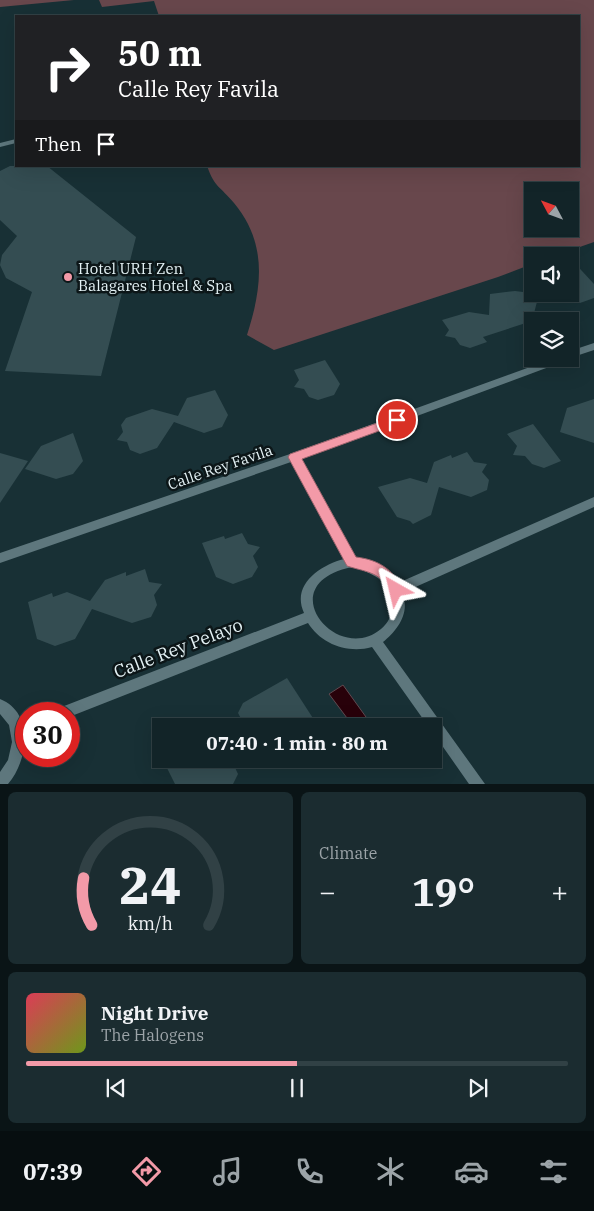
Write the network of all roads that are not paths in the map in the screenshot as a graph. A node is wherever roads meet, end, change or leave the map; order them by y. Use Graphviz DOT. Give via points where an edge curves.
graph roads {
  1 [pos="15,140"];
  2 [pos="0,145"];
  3 [pos="594,346"];
  4 [pos="579,352"];
  5 [pos="540,367"];
  6 [pos="294,457"];
  7 [pos="594,502"];
  8 [pos="0,558"];
  9 [pos="352,562"];
  10 [pos="396,590"];
  11 [pos="310,616"];
  12 [pos="374,640"];
  13 [pos="0,705"];
  14 [pos="80,705"];
  15 [pos="15,720"];
  16 [pos="15,761"];
  17 [pos="0,782"];
  18 [pos="478,784"];
  1 -- 2 [label="street"];
  3 -- 4 [label="street"];
  5 -- 6 [label="street, Calle Rey Favila"];
  6 -- 8 [label="street, Calle Rey Favila"];
  6 -- 9 [label="street"];
  7 -- 10 [label="street"];
  9 -- 10 [label="street" via="381,570"];
  9 -- 11 [label="street" via="324,570 310,587 307,600"];
  10 -- 12 [label="street" via="399,609 395,623 383,636"];
  11 -- 12 [label="street" via="330,638 349,644"];
  11 -- 14 [label="street, Calle Rey Pelayo"];
  12 -- 18 [label="street"];
  13 -- 15 [label="street"];
  16 -- 17 [label="street"];
}
